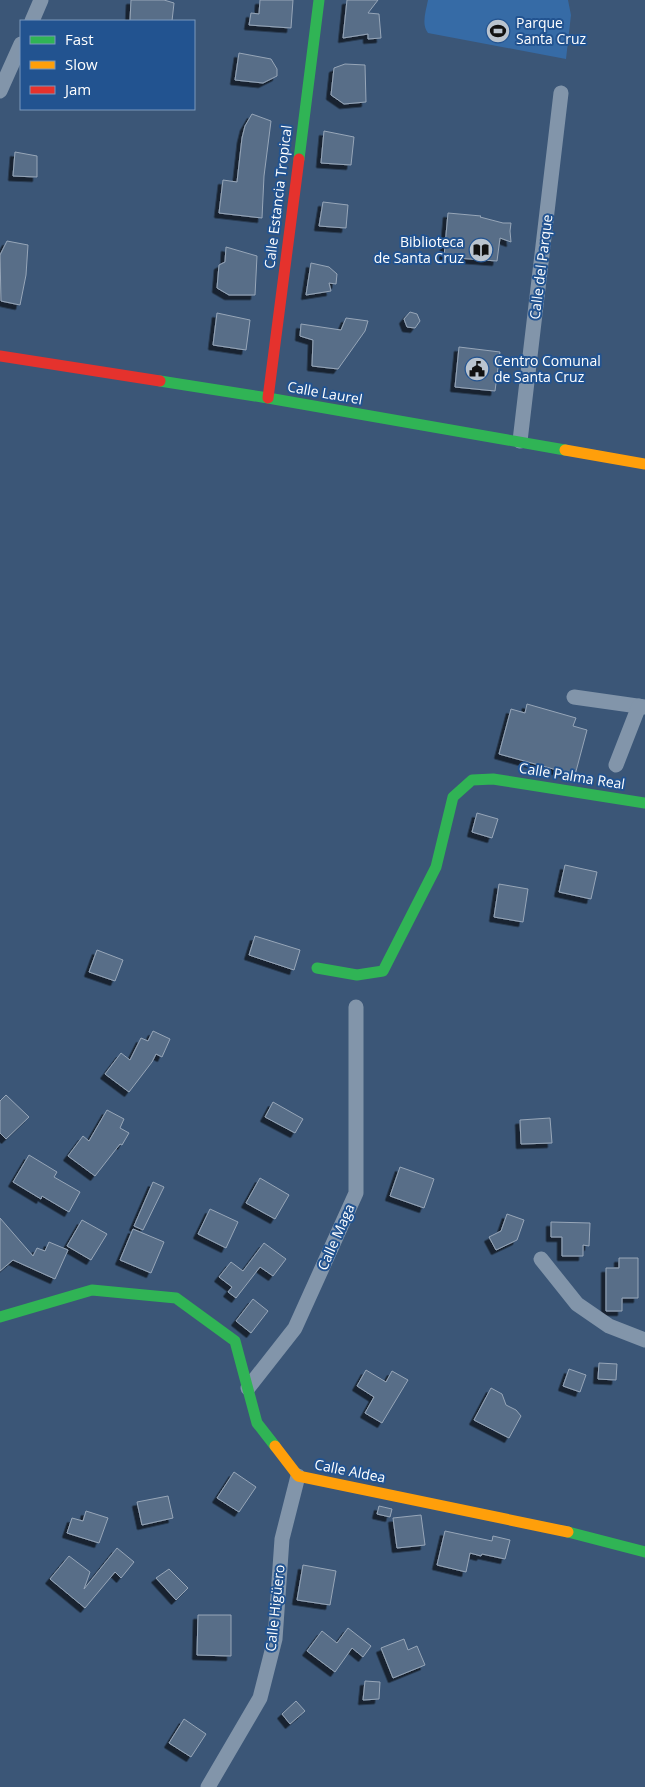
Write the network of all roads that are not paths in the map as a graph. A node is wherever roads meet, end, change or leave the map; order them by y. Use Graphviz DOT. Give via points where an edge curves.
graph roads {
  1 [pos="41,0"];
  2 [pos="319,0"];
  3 [pos="32,20"];
  4 [pos="20,46"];
  5 [pos="0,91"];
  6 [pos="561,93"];
  7 [pos="0,356"];
  8 [pos="268,398"];
  9 [pos="520,441"];
  10 [pos="645,464"];
  11 [pos="574,697"];
  12 [pos="642,706"];
  13 [pos="616,765"];
  14 [pos="645,804"];
  15 [pos="317,968"];
  16 [pos="356,1009"];
  17 [pos="541,1259"];
  18 [pos="0,1317"];
  19 [pos="645,1340"];
  20 [pos="248,1388"];
  21 [pos="298,1476"];
  22 [pos="645,1552"];
  23 [pos="208,1787"];
  1 -- 3 [label="street"];
  2 -- 8 [label="street, Calle Estancia Tropical"];
  4 -- 5 [label="street"];
  6 -- 9 [label="street, Calle del Parque"];
  7 -- 8 [label="street, Calle Laurel"];
  8 -- 9 [label="street, Calle Laurel"];
  9 -- 10 [label="street, Calle Laurel"];
  11 -- 12 [label="street"];
  12 -- 13 [label="street"];
  14 -- 15 [label="street, Calle Palma Real" via="493,779 472,780 453,797 436,867 383,971 356,975"];
  16 -- 20 [label="street, Calle Maga" via="356,1193 295,1328"];
  17 -- 19 [label="street" via="577,1304 609,1326"];
  18 -- 20 [label="street, Calle Aldea" via="92,1290 176,1298 234,1341"];
  20 -- 21 [label="street, Calle Aldea" via="258,1423"];
  21 -- 22 [label="street, Calle Aldea" via="538,1525"];
  21 -- 23 [label="street, Calle Higüero" via="282,1539 275,1640 260,1698"];
}
